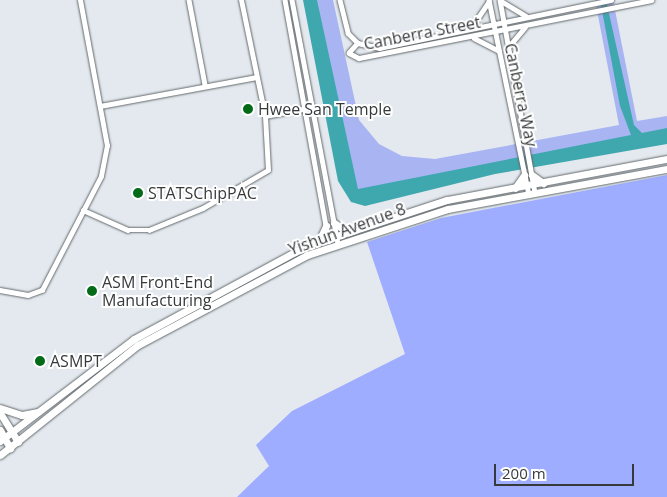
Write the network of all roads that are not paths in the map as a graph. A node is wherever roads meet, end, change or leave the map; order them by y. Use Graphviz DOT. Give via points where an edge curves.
graph roads {
  1 [pos="80,0"];
  2 [pos="189,0"];
  3 [pos="241,0"];
  4 [pos="285,0"];
  5 [pos="292,0"];
  6 [pos="340,0"];
  7 [pos="489,0"];
  8 [pos="500,0"];
  9 [pos="611,0"];
  10 [pos="651,0"];
  11 [pos="526,16"];
  12 [pos="504,20"];
  13 [pos="494,23"];
  14 [pos="526,26"];
  15 [pos="471,28"];
  16 [pos="506,30"];
  17 [pos="495,32"];
  18 [pos="470,37"];
  19 [pos="358,43"];
  20 [pos="509,48"];
  21 [pos="499,51"];
  22 [pos="256,77"];
  23 [pos="205,85"];
  24 [pos="100,106"];
  25 [pos="312,107"];
  26 [pos="305,109"];
  27 [pos="265,116"];
  28 [pos="667,159"];
  29 [pos="667,169"];
  30 [pos="528,174"];
  31 [pos="543,183"];
  32 [pos="530,185"];
  33 [pos="515,188"];
  34 [pos="532,194"];
  35 [pos="83,210"];
  36 [pos="334,223"];
  37 [pos="326,226"];
  38 [pos="348,232"];
  39 [pos="332,236"];
  40 [pos="319,241"];
  41 [pos="334,246"];
  42 [pos="0,290"];
  43 [pos="0,408"];
  44 [pos="40,411"];
  45 [pos="0,413"];
  46 [pos="0,430"];
  47 [pos="12,433"];
  48 [pos="2,440"];
  49 [pos="18,442"];
  50 [pos="10,448"];
  51 [pos="0,455"];
  1 -- 24 [label="street"];
  2 -- 23 [label="street"];
  3 -- 22 [label="street"];
  4 -- 26 [label="street"];
  5 -- 25 [label="street"];
  6 -- 19 [label="street" via="348,33"];
  7 -- 13 [label="street, Canberra Way"];
  7 -- 15 [label="street"];
  8 -- 11 [label="street"];
  8 -- 12 [label="street, Canberra Way"];
  9 -- 11 [label="street, Canberra Street"];
  10 -- 14 [label="street, Canberra Street"];
  11 -- 12 [label="street, Canberra Street"];
  12 -- 13 [label="street, Canberra Street"];
  12 -- 16 [label="street, Canberra Way"];
  13 -- 15 [label="street, Canberra Street"];
  13 -- 17 [label="street, Canberra Way"];
  14 -- 16 [label="street, Canberra Street"];
  14 -- 20 [label="street" via="511,39"];
  15 -- 19 [label="street, Canberra Street" via="379,48"];
  16 -- 17 [label="street, Canberra Street"];
  16 -- 20 [label="street, Canberra Way"];
  17 -- 18 [label="street, Canberra Street"];
  17 -- 21 [label="street, Canberra Way"];
  18 -- 19 [label="street, Canberra Street" via="360,58 349,53"];
  18 -- 21 [label="street" via="484,40"];
  20 -- 30 [label="street, Canberra Way"];
  21 -- 30 [label="street, Canberra Way" via="520,152"];
  22 -- 23 [label="street"];
  22 -- 27 [label="street"];
  23 -- 24 [label="street"];
  24 -- 35 [label="street" via="107,150"];
  25 -- 26 [label="street"];
  25 -- 36 [label="street"];
  26 -- 27 [label="street"];
  26 -- 37 [label="street"];
  27 -- 35 [label="street" via="268,170 203,208 140,231"];
  28 -- 31 [label="main road, Yishun Avenue 8"];
  29 -- 34 [label="main road, Yishun Avenue 8"];
  30 -- 31 [label="main road"];
  30 -- 32 [label="street, Canberra Way"];
  30 -- 33 [label="main road"];
  31 -- 32 [label="main road, Yishun Avenue 8"];
  32 -- 33 [label="main road, Yishun Avenue 8"];
  32 -- 34 [label="street, Canberra Way"];
  33 -- 38 [label="main road, Yishun Avenue 8" via="447,200"];
  34 -- 41 [label="main road, Yishun Avenue 8" via="448,209"];
  35 -- 42 [label="street" via="42,290 28,295"];
  36 -- 38 [label="main road"];
  36 -- 39 [label="street"];
  37 -- 39 [label="street"];
  37 -- 40 [label="main road"];
  38 -- 39 [label="main road, Yishun Avenue 8"];
  39 -- 40 [label="main road, Yishun Avenue 8"];
  39 -- 41 [label="street"];
  39 -- 41 [label="street"];
  40 -- 44 [label="main road, Yishun Avenue 8" via="134,339"];
  41 -- 49 [label="main road, Yishun Avenue 8" via="307,255 138,345"];
  43 -- 44 [label="main road" via="22,415"];
  44 -- 47 [label="main road, Yishun Avenue 8"];
  45 -- 47 [label="main road"];
  46 -- 48 [label="main road"];
  47 -- 48 [label="main road, Yishun Avenue 8"];
  47 -- 49 [label="main road"];
  48 -- 50 [label="main road"];
  49 -- 50 [label="main road, Yishun Avenue 8"];
  50 -- 51 [label="main road, Yishun Avenue 8"];
}
